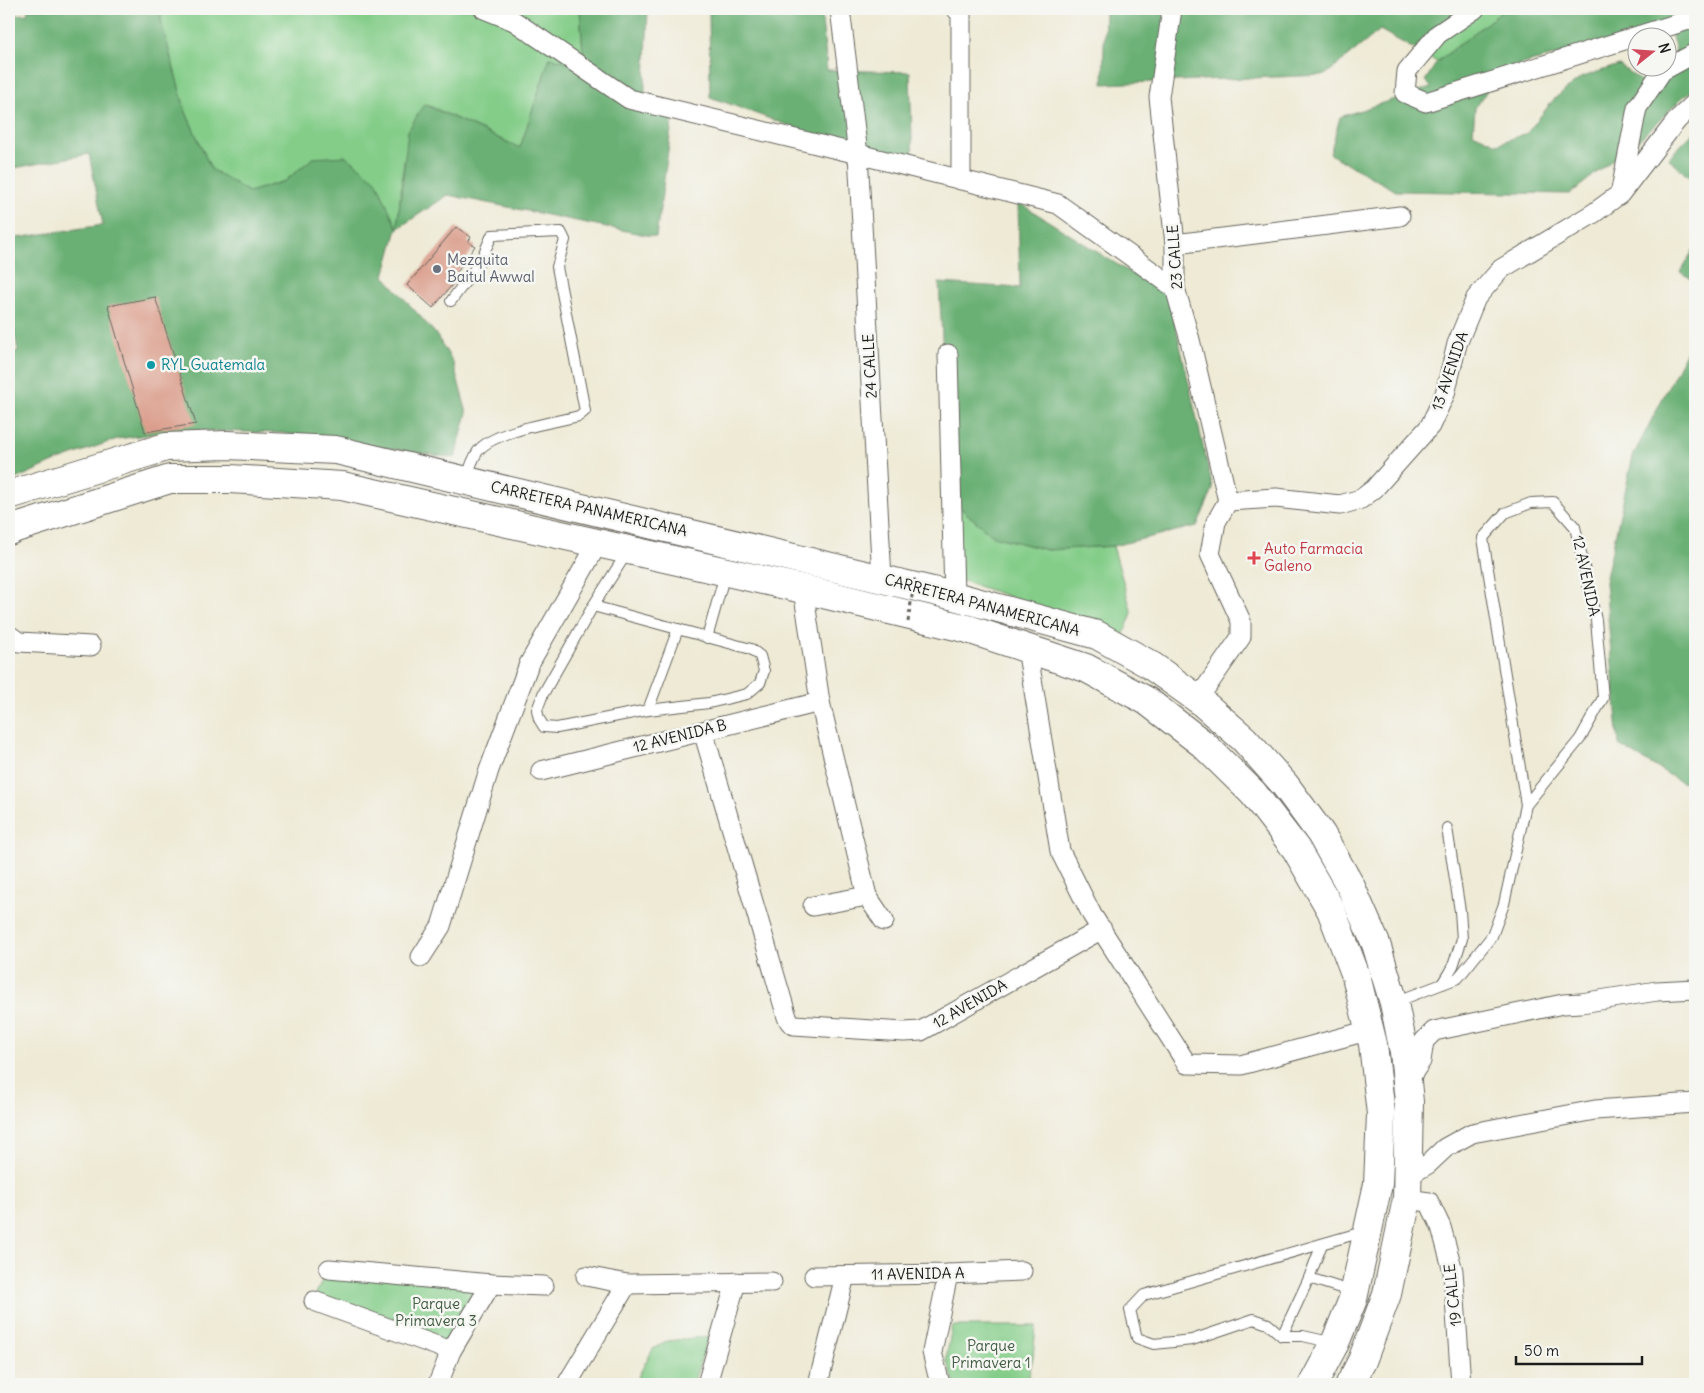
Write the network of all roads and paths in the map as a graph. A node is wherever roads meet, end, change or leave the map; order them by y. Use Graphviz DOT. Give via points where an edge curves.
graph roads {
  1 [pos="484,9"];
  2 [pos="840,9"];
  3 [pos="956,9"];
  4 [pos="1172,9"];
  5 [pos="1475,9"];
  6 [pos="1695,18"];
  7 [pos="1695,53"];
  8 [pos="1695,102"];
  9 [pos="858,154"];
  10 [pos="961,180"];
  11 [pos="1620,194"];
  12 [pos="1400,216"];
  13 [pos="1175,244"];
  14 [pos="1175,288"];
  15 [pos="451,301"];
  16 [pos="948,354"];
  17 [pos="466,480"];
  18 [pos="9,495"];
  19 [pos="1228,501"];
  20 [pos="9,531"];
  21 [pos="598,543"];
  22 [pos="629,550"];
  23 [pos="726,572"];
  24 [pos="915,577"];
  25 [pos="882,578"];
  26 [pos="803,589"];
  27 [pos="954,596"];
  28 [pos="593,606"];
  29 [pos="908,622"];
  30 [pos="678,629"];
  31 [pos="9,635"];
  32 [pos="707,638"];
  33 [pos="91,646"];
  34 [pos="1027,648"];
  35 [pos="1198,699"];
  36 [pos="820,702"];
  37 [pos="648,710"];
  38 [pos="703,731"];
  39 [pos="541,771"];
  40 [pos="1526,805"];
  41 [pos="1447,828"];
  42 [pos="867,896"];
  43 [pos="813,906"];
  44 [pos="884,920"];
  45 [pos="1102,929"];
  46 [pos="421,957"];
  47 [pos="1442,984"];
  48 [pos="1695,989"];
  49 [pos="1394,1002"];
  50 [pos="1370,1030"];
  51 [pos="1407,1082"];
  52 [pos="1695,1103"];
  53 [pos="1407,1187"];
  54 [pos="1367,1231"];
  55 [pos="1322,1244"];
  56 [pos="329,1270"];
  57 [pos="1022,1271"];
  58 [pos="948,1274"];
  59 [pos="586,1276"];
  60 [pos="814,1276"];
  61 [pos="846,1276"];
  62 [pos="1309,1278"];
  63 [pos="736,1282"];
  64 [pos="772,1282"];
  65 [pos="490,1284"];
  66 [pos="627,1284"];
  67 [pos="544,1286"];
  68 [pos="1354,1293"];
  69 [pos="314,1301"];
  70 [pos="1282,1336"];
  71 [pos="1335,1343"];
  72 [pos="451,1351"];
  73 [pos="438,1384"];
  74 [pos="567,1384"];
  75 [pos="707,1384"];
  76 [pos="818,1384"];
  77 [pos="940,1384"];
  78 [pos="1313,1384"];
  79 [pos="1350,1384"];
  80 [pos="1461,1384"];
  1 -- 9 [label="street" via="514,21 629,99"];
  2 -- 9 [label="street, 24 CALLE"];
  3 -- 10 [label="street" via="961,13"];
  4 -- 13 [label="street, 23 CALLE" via="1159,97"];
  5 -- 6 [label="street" via="1438,34 1407,71 1405,93 1426,102"];
  7 -- 11 [label="street" via="1662,71 1638,108"];
  8 -- 11 [label="street, 13 AVENIDA" via="1677,120"];
  9 -- 10 [label="street"];
  9 -- 25 [label="street, 24 CALLE"];
  10 -- 14 [label="street" via="1058,204"];
  11 -- 19 [label="street, 13 AVENIDA" via="1501,269 1476,298 1430,426 1374,489 1361,499 1340,505 1276,498"];
  12 -- 13 [label="street"];
  13 -- 14 [label="street, 23 CALLE"];
  14 -- 19 [label="street, 23 CALLE"];
  15 -- 17 [label="lane" via="480,262 492,235 560,232 565,240 557,267 585,411 579,416 498,437 485,444"];
  16 -- 27 [label="street"];
  17 -- 18 [label="highway, CARRETERA PANAMERICANA" via="336,450 227,444 166,447"];
  17 -- 25 [label="highway, CARRETERA PANAMERICANA"];
  19 -- 35 [label="street" via="1216,522 1210,554 1241,621 1241,638"];
  20 -- 21 [label="highway, CARRETERA PANAMERICANA" via="170,480 230,479 342,486"];
  21 -- 22 [label="highway, CARRETERA PANAMERICANA"];
  21 -- 46 [label="street" via="529,664 489,770 441,926"];
  22 -- 23 [label="highway, CARRETERA PANAMERICANA"];
  22 -- 28 [label="lane"];
  23 -- 26 [label="highway, CARRETERA PANAMERICANA"];
  23 -- 32 [label="lane"];
  24 -- 29 [label="path, bridge"];
  25 -- 27 [label="highway, CARRETERA PANAMERICANA"];
  26 -- 34 [label="highway, CARRETERA PANAMERICANA" via="968,629"];
  26 -- 36 [label="street"];
  27 -- 35 [label="highway, CARRETERA PANAMERICANA" via="1097,635 1149,664"];
  28 -- 30 [label="lane"];
  28 -- 37 [label="lane" via="543,694 537,710 539,719 544,727 557,728"];
  30 -- 32 [label="lane"];
  30 -- 37 [label="lane"];
  31 -- 33 [label="street" via="19,642"];
  32 -- 37 [label="lane" via="750,649 760,656 764,671 760,683 747,694 709,703"];
  34 -- 45 [label="street" via="1060,850"];
  34 -- 50 [label="highway, CARRETERA PANAMERICANA" via="1086,668 1147,702 1203,744 1253,793 1296,849 1331,910 1356,976"];
  35 -- 49 [label="highway, CARRETERA PANAMERICANA" via="1256,752 1321,834 1352,887 1376,944"];
  36 -- 38 [label="street, 12 AVENIDA B"];
  36 -- 42 [label="street"];
  38 -- 39 [label="street, 12 AVENIDA B"];
  38 -- 45 [label="street, 12 AVENIDA" via="787,1017 794,1025 921,1031"];
  40 -- 40 [label="lane, 12 AVENIDA" via="1580,739 1603,698 1596,620 1575,528 1553,502 1531,504 1505,513 1483,538"];
  40 -- 47 [label="lane, 12 AVENIDA" via="1504,904 1492,936 1458,978"];
  41 -- 47 [label="lane" via="1462,939 1453,966"];
  42 -- 43 [label="street"];
  42 -- 44 [label="street"];
  45 -- 50 [label="street" via="1187,1064 1241,1065"];
  47 -- 49 [label="lane, 12 AVENIDA"];
  48 -- 51 [label="street" via="1563,1004 1434,1031 1424,1041 1421,1061"];
  49 -- 51 [label="highway, CARRETERA PANAMERICANA"];
  50 -- 54 [label="highway, CARRETERA PANAMERICANA" via="1380,1114 1378,1184"];
  51 -- 53 [label="highway, CARRETERA PANAMERICANA"];
  52 -- 53 [label="street" via="1595,1110 1472,1133 1445,1148"];
  53 -- 79 [label="highway, CARRETERA PANAMERICANA" via="1387,1294"];
  53 -- 80 [label="street, 19 CALLE" via="1429,1202 1441,1227 1452,1271"];
  54 -- 55 [label="lane"];
  54 -- 68 [label="highway, CARRETERA PANAMERICANA"];
  55 -- 62 [label="lane"];
  55 -- 70 [label="lane" via="1144,1294 1130,1310 1137,1338 1154,1344 1192,1340 1254,1319 1268,1324"];
  56 -- 65 [label="street"];
  57 -- 58 [label="street, 11 AVENIDA A"];
  58 -- 61 [label="street, 11 AVENIDA A"];
  58 -- 77 [label="street" via="932,1352"];
  59 -- 66 [label="street"];
  60 -- 61 [label="street, 11 AVENIDA A"];
  61 -- 76 [label="street"];
  62 -- 68 [label="lane"];
  62 -- 70 [label="lane"];
  63 -- 64 [label="street"];
  63 -- 66 [label="street"];
  63 -- 75 [label="street"];
  65 -- 67 [label="street"];
  65 -- 72 [label="street"];
  66 -- 74 [label="street"];
  68 -- 71 [label="highway, CARRETERA PANAMERICANA"];
  69 -- 72 [label="street"];
  70 -- 71 [label="lane" via="1303,1336"];
  71 -- 78 [label="highway, CARRETERA PANAMERICANA"];
  72 -- 73 [label="street"];
}
